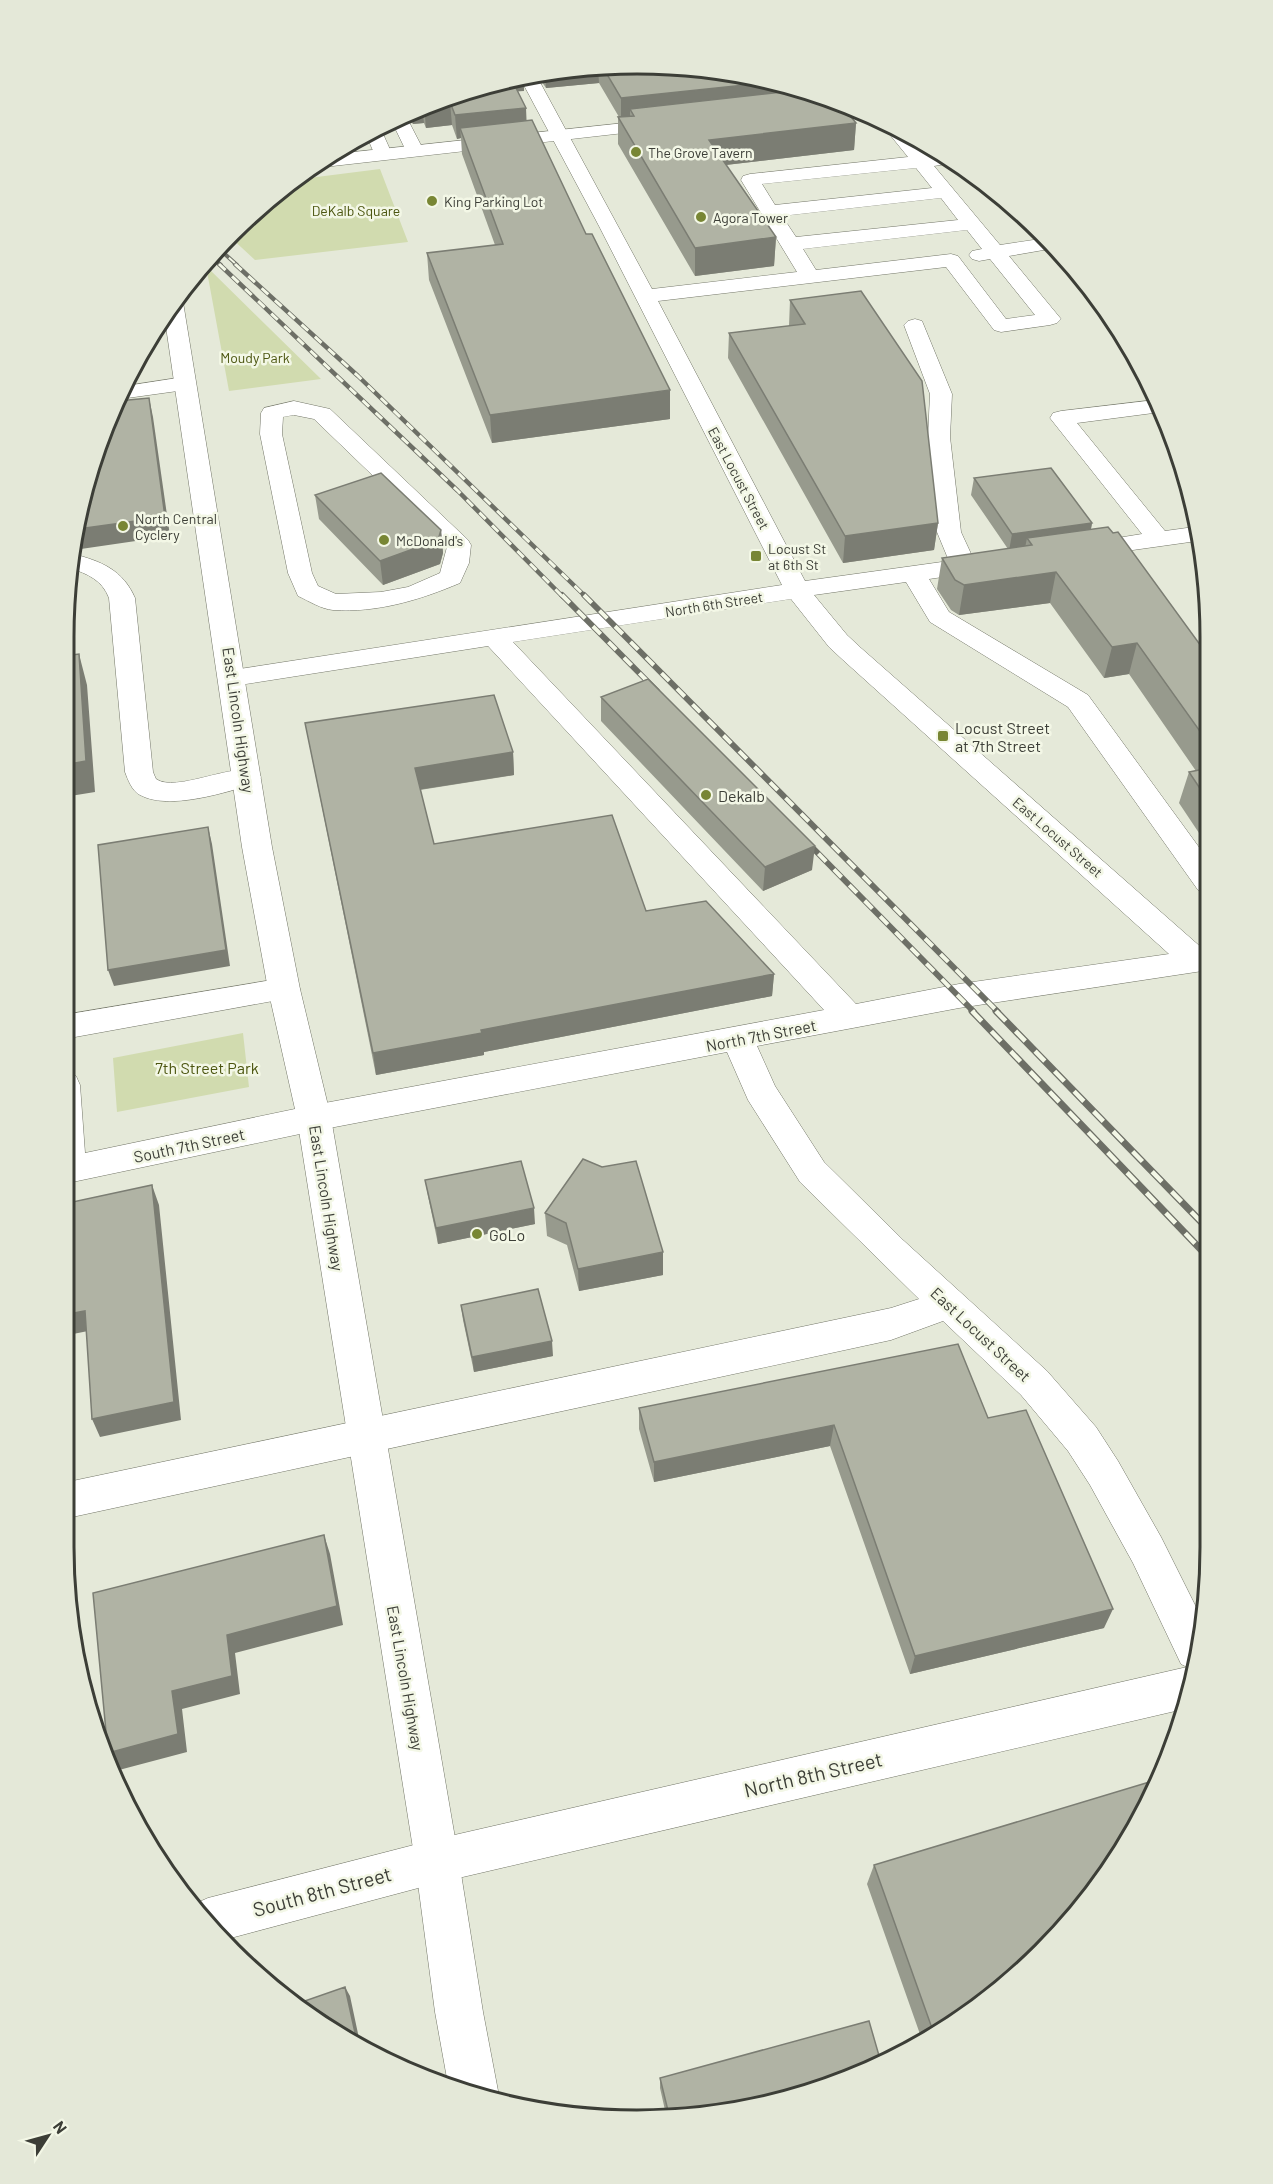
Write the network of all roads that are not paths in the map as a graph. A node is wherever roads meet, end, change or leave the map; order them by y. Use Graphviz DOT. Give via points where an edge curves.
graph roads {
  1 [pos="532,83"];
  2 [pos="826,107"];
  3 [pos="779,112"];
  4 [pos="675,122"];
  5 [pos="389,131"];
  6 [pos="389,131"];
  7 [pos="560,134"];
  8 [pos="904,141"];
  9 [pos="399,152"];
  10 [pos="349,153"];
  11 [pos="935,160"];
  12 [pos="920,161"];
  13 [pos="944,192"];
  14 [pos="771,211"];
  15 [pos="971,224"];
  16 [pos="791,244"];
  17 [pos="1041,245"];
  18 [pos="996,252"];
  19 [pos="951,260"];
  20 [pos="810,276"];
  21 [pos="645,296"];
  22 [pos="174,316"];
  23 [pos="915,325"];
  24 [pos="184,384"];
  25 [pos="130,392"];
  26 [pos="1150,407"];
  27 [pos="1190,535"];
  28 [pos="1159,539"];
  29 [pos="1056,554"];
  30 [pos="1010,560"];
  31 [pos="78,563"];
  32 [pos="964,567"];
  33 [pos="300,573"];
  34 [pos="913,574"];
  35 [pos="797,590"];
  36 [pos="495,638"];
  37 [pos="233,678"];
  38 [pos="247,777"];
  39 [pos="1200,870"];
  40 [pos="1200,957"];
  41 [pos="1200,960"];
  42 [pos="284,989"];
  43 [pos="850,1017"];
  44 [pos="74,1025"];
  45 [pos="738,1039"];
  46 [pos="314,1118"];
  47 [pos="74,1169"];
  48 [pos="949,1304"];
  49 [pos="365,1438"];
  50 [pos="74,1500"];
  51 [pos="1192,1641"];
  52 [pos="1181,1689"];
  53 [pos="437,1861"];
  54 [pos="214,1920"];
  55 [pos="473,2086"];
  1 -- 7 [label="street, East Locust Street"];
  2 -- 3 [label="street"];
  4 -- 7 [label="street"];
  5 -- 9 [label="street"];
  6 -- 9 [label="street"];
  7 -- 9 [label="street"];
  7 -- 21 [label="street, East Locust Street"];
  8 -- 12 [label="street"];
  9 -- 10 [label="street"];
  11 -- 12 [label="street"];
  12 -- 13 [label="street"];
  12 -- 14 [label="street" via="750,180"];
  13 -- 14 [label="street"];
  13 -- 15 [label="street"];
  14 -- 16 [label="street"];
  15 -- 16 [label="street"];
  15 -- 18 [label="street"];
  16 -- 20 [label="street"];
  17 -- 18 [label="street"];
  18 -- 19 [label="street"];
  18 -- 19 [label="street" via="1050,319 1001,326"];
  19 -- 20 [label="street"];
  20 -- 21 [label="street"];
  21 -- 35 [label="street, East Locust Street"];
  22 -- 24 [label="street, East Lincoln Highway"];
  23 -- 32 [label="street" via="941,394 939,437 949,532"];
  24 -- 25 [label="street"];
  24 -- 37 [label="street, East Lincoln Highway"];
  26 -- 28 [label="street" via="1060,418"];
  27 -- 28 [label="street"];
  28 -- 29 [label="street"];
  30 -- 32 [label="street, North 6th Street"];
  31 -- 38 [label="street" via="111,577 122,598 142,783 152,790 173,791"];
  32 -- 34 [label="street, North 6th Street"];
  33 -- 33 [label="street" via="307,591 332,602 381,600 415,593 451,578 459,545 322,414 294,408 272,413 271,434"];
  34 -- 35 [label="street, North 6th Street"];
  34 -- 39 [label="street" via="939,617 1078,701"];
  35 -- 36 [label="street, North 6th Street"];
  35 -- 40 [label="street, East Locust Street" via="852,654"];
  36 -- 37 [label="street, North 6th Street"];
  36 -- 43 [label="street"];
  37 -- 38 [label="street, East Lincoln Highway"];
  38 -- 42 [label="street, East Lincoln Highway"];
  41 -- 43 [label="street, North 7th Street" via="959,996"];
  42 -- 44 [label="street"];
  42 -- 46 [label="street, East Lincoln Highway"];
  43 -- 45 [label="street, North 7th Street"];
  45 -- 46 [label="street, North 7th Street"];
  45 -- 48 [label="street, East Locust Street" via="759,1091 812,1172"];
  46 -- 47 [label="street, South 7th Street"];
  46 -- 49 [label="street, East Lincoln Highway"];
  48 -- 49 [label="street" via="891,1324"];
  48 -- 51 [label="street, East Locust Street" via="1034,1383 1082,1439 1147,1550"];
  49 -- 50 [label="street"];
  49 -- 53 [label="street, East Lincoln Highway"];
  52 -- 53 [label="street, North 8th Street"];
  53 -- 54 [label="street, South 8th Street"];
  53 -- 55 [label="street, East Lincoln Highway"];
}
